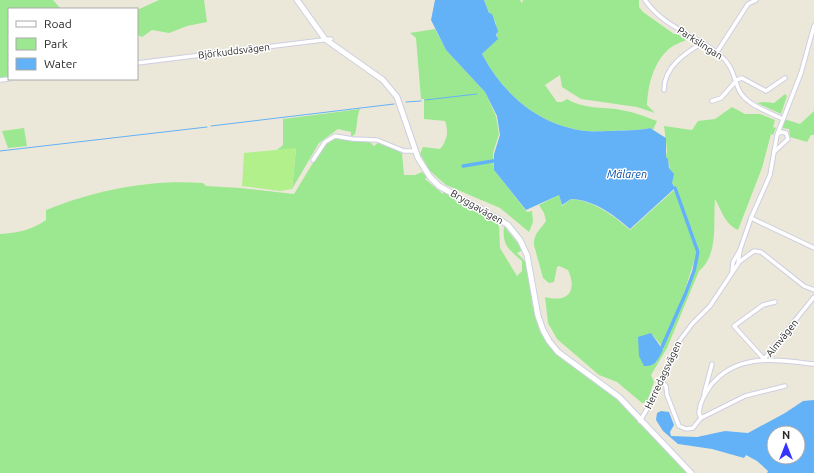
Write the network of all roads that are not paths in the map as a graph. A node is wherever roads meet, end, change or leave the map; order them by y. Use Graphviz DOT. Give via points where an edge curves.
graph roads {
  1 [pos="297,0"];
  2 [pos="645,0"];
  3 [pos="756,0"];
  4 [pos="747,2"];
  5 [pos="814,26"];
  6 [pos="325,39"];
  7 [pos="331,39"];
  8 [pos="702,43"];
  9 [pos="717,52"];
  10 [pos="138,63"];
  11 [pos="786,78"];
  12 [pos="736,80"];
  13 [pos="664,90"];
  14 [pos="712,101"];
  15 [pos="782,118"];
  16 [pos="777,135"];
  17 [pos="415,151"];
  18 [pos="774,152"];
  19 [pos="313,160"];
  20 [pos="751,218"];
  21 [pos="814,248"];
  22 [pos="740,250"];
  23 [pos="739,262"];
  24 [pos="732,272"];
  25 [pos="814,290"];
  26 [pos="814,297"];
  27 [pos="775,302"];
  28 [pos="764,359"];
  29 [pos="712,364"];
  30 [pos="814,364"];
  31 [pos="661,380"];
  32 [pos="785,386"];
  33 [pos="704,395"];
  34 [pos="701,418"];
  35 [pos="640,421"];
  36 [pos="691,473"];
  1 -- 6 [label="main road, Bryggavägen"];
  2 -- 8 [label="street, Parkslingan" via="657,15"];
  3 -- 4 [label="street"];
  4 -- 9 [label="street"];
  5 -- 15 [label="street" via="801,73"];
  6 -- 7 [label="street, Björkuddsvägen"];
  6 -- 10 [label="street, Björkuddsvägen"];
  6 -- 17 [label="main road, Bryggavägen" via="383,80 396,97"];
  8 -- 9 [label="street, Parkslingan"];
  8 -- 13 [label="street" via="676,61 666,76"];
  9 -- 12 [label="street, Parkslingan" via="730,65"];
  11 -- 12 [label="street" via="766,91 742,78"];
  12 -- 14 [label="street" via="721,98"];
  12 -- 15 [label="street, Parkslingan" via="739,90 746,99"];
  15 -- 16 [label="street, Herredagsvägen"];
  16 -- 18 [label="street, Herredagsvägen"];
  16 -- 18 [label="street" via="785,132 788,139"];
  17 -- 19 [label="street" via="404,152 377,140 335,136 325,142"];
  17 -- 35 [label="main road, Bryggavägen" via="423,167 439,186 492,215 514,231 527,255 538,316 549,341 558,352 619,397"];
  18 -- 20 [label="street, Herredagsvägen" via="770,175"];
  20 -- 21 [label="street"];
  20 -- 22 [label="street, Herredagsvägen"];
  22 -- 23 [label="street, Herredagsvägen"];
  22 -- 24 [label="street, Herredagsvägen" via="733,262"];
  23 -- 24 [label="street, Herredagsvägen"];
  23 -- 25 [label="street" via="751,252 761,252 804,286"];
  24 -- 31 [label="street, Herredagsvägen" via="706,311 681,337"];
  26 -- 28 [label="street, Almvägen"];
  27 -- 28 [label="street" via="763,305 734,326"];
  28 -- 30 [label="street"];
  28 -- 33 [label="street" via="733,367 717,379"];
  29 -- 33 [label="street"];
  31 -- 34 [label="street" via="666,386 679,426 693,428"];
  31 -- 35 [label="street, Herredagsvägen"];
  32 -- 34 [label="street" via="745,396"];
  33 -- 34 [label="street" via="699,408"];
  35 -- 36 [label="main road, Bryggavägen"];
}
